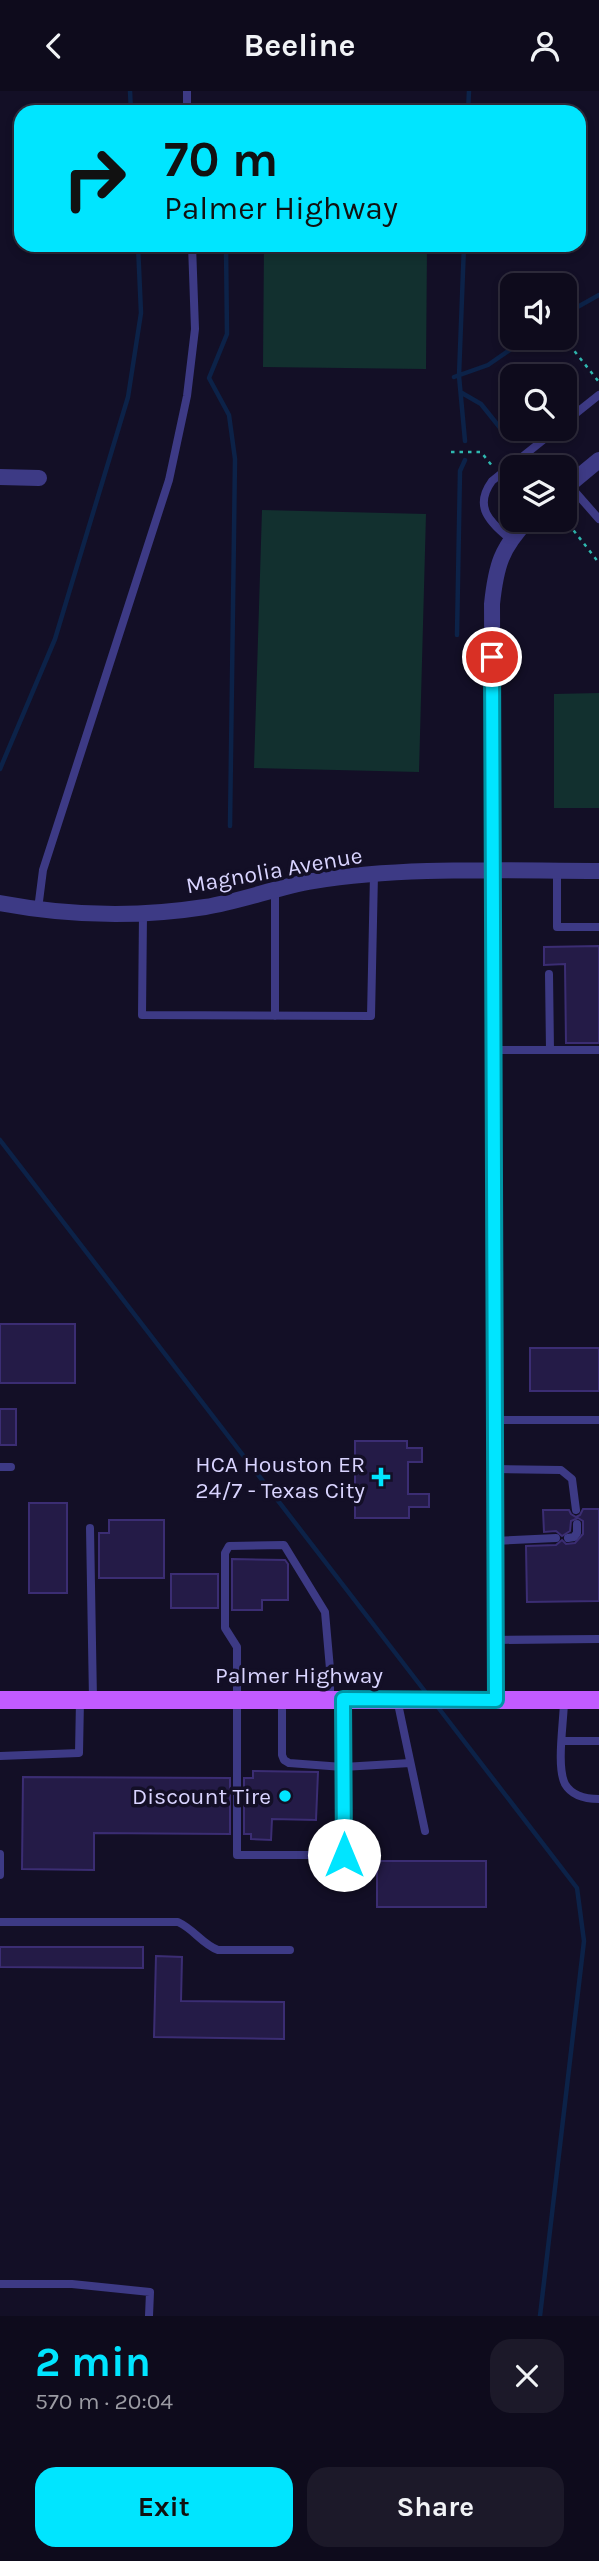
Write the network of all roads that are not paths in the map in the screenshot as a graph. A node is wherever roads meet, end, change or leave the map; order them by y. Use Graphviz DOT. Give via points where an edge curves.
graph roads {
  1 [pos="192,252"];
  2 [pos="599,395"];
  3 [pos="577,412"];
  4 [pos="542,441"];
  5 [pos="599,460"];
  6 [pos="0,477"];
  7 [pos="39,478"];
  8 [pos="577,478"];
  9 [pos="577,496"];
  10 [pos="599,519"];
  11 [pos="517,532"];
  12 [pos="510,539"];
  13 [pos="494,871"];
  14 [pos="557,871"];
  15 [pos="599,871"];
  16 [pos="374,874"];
  17 [pos="275,891"];
  18 [pos="0,903"];
  19 [pos="37,910"];
  20 [pos="143,914"];
  21 [pos="599,927"];
  22 [pos="549,974"];
  23 [pos="275,1016"];
  24 [pos="494,1050"];
  25 [pos="550,1050"];
  26 [pos="599,1050"];
  27 [pos="495,1420"];
  28 [pos="599,1420"];
  29 [pos="0,1467"];
  30 [pos="11,1467"];
  31 [pos="495,1469"];
  32 [pos="576,1510"];
  33 [pos="577,1524"];
  34 [pos="90,1528"];
  35 [pos="556,1538"];
  36 [pos="568,1538"];
  37 [pos="495,1541"];
  38 [pos="599,1639"];
  39 [pos="495,1640"];
  40 [pos="0,1698"];
  41 [pos="86,1699"];
  42 [pos="237,1699"];
  43 [pos="282,1699"];
  44 [pos="337,1699"];
  45 [pos="401,1699"];
  46 [pos="496,1700"];
  47 [pos="564,1700"];
  48 [pos="599,1700"];
  49 [pos="563,1741"];
  50 [pos="599,1741"];
  51 [pos="0,1755"];
  52 [pos="410,1763"];
  53 [pos="343,1767"];
  54 [pos="599,1799"];
  55 [pos="425,1831"];
  56 [pos="0,1854"];
  57 [pos="0,1875"];
  58 [pos="0,1922"];
  59 [pos="290,1950"];
  60 [pos="0,2284"];
  61 [pos="149,2316"];
  1 -- 19 [label="lane" via="195,329 187,396 169,479 43,870"];
  2 -- 3 [label="lane"];
  4 -- 12 [label="lane" via="485,491 485,512"];
  5 -- 8 [label="street"];
  6 -- 7 [label="street"];
  9 -- 10 [label="lane"];
  11 -- 12 [label="street"];
  12 -- 13 [label="street" via="495,576 492,604"];
  13 -- 14 [label="street, Magnolia Avenue"];
  13 -- 16 [label="street, Magnolia Avenue"];
  13 -- 24 [label="street"];
  14 -- 15 [label="street, Magnolia Avenue"];
  14 -- 21 [label="lane" via="558,927"];
  16 -- 17 [label="street, Magnolia Avenue" via="312,881"];
  16 -- 23 [label="lane" via="371,1016"];
  17 -- 20 [label="street, Magnolia Avenue" via="207,907"];
  17 -- 23 [label="lane"];
  18 -- 19 [label="street, Magnolia Avenue"];
  19 -- 20 [label="street, Magnolia Avenue"];
  20 -- 23 [label="lane" via="142,1015"];
  22 -- 25 [label="lane"];
  24 -- 25 [label="lane"];
  24 -- 27 [label="street"];
  25 -- 26 [label="lane"];
  27 -- 28 [label="lane"];
  27 -- 31 [label="street"];
  29 -- 30 [label="lane"];
  31 -- 32 [label="lane" via="561,1470 572,1479"];
  31 -- 37 [label="street"];
  33 -- 36 [label="lane" via="577,1533"];
  34 -- 41 [label="lane"];
  35 -- 37 [label="lane"];
  37 -- 39 [label="street"];
  38 -- 39 [label="lane"];
  39 -- 46 [label="street"];
  40 -- 41 [label="main road, Palmer Highway"];
  41 -- 42 [label="main road, Palmer Highway"];
  41 -- 51 [label="lane" via="77,1755"];
  42 -- 43 [label="main road, Palmer Highway"];
  42 -- 44 [label="lane" via="237,1647 225,1628 225,1553 229,1546 284,1545 325,1612"];
  42 -- 53 [label="lane" via="237,1855 344,1855"];
  43 -- 44 [label="main road, Palmer Highway"];
  43 -- 53 [label="lane" via="284,1760"];
  44 -- 45 [label="main road, Palmer Highway"];
  44 -- 53 [label="lane"];
  45 -- 46 [label="main road, Palmer Highway"];
  45 -- 52 [label="lane"];
  46 -- 47 [label="main road, Palmer Highway"];
  47 -- 48 [label="main road, Palmer Highway"];
  47 -- 49 [label="lane"];
  49 -- 50 [label="lane"];
  49 -- 54 [label="lane" via="566,1785 587,1799"];
  52 -- 53 [label="lane"];
  52 -- 55 [label="lane"];
  56 -- 57 [label="lane"];
  58 -- 59 [label="lane" via="178,1921 218,1950"];
  60 -- 61 [label="lane" via="72,2284 150,2292"];
}
